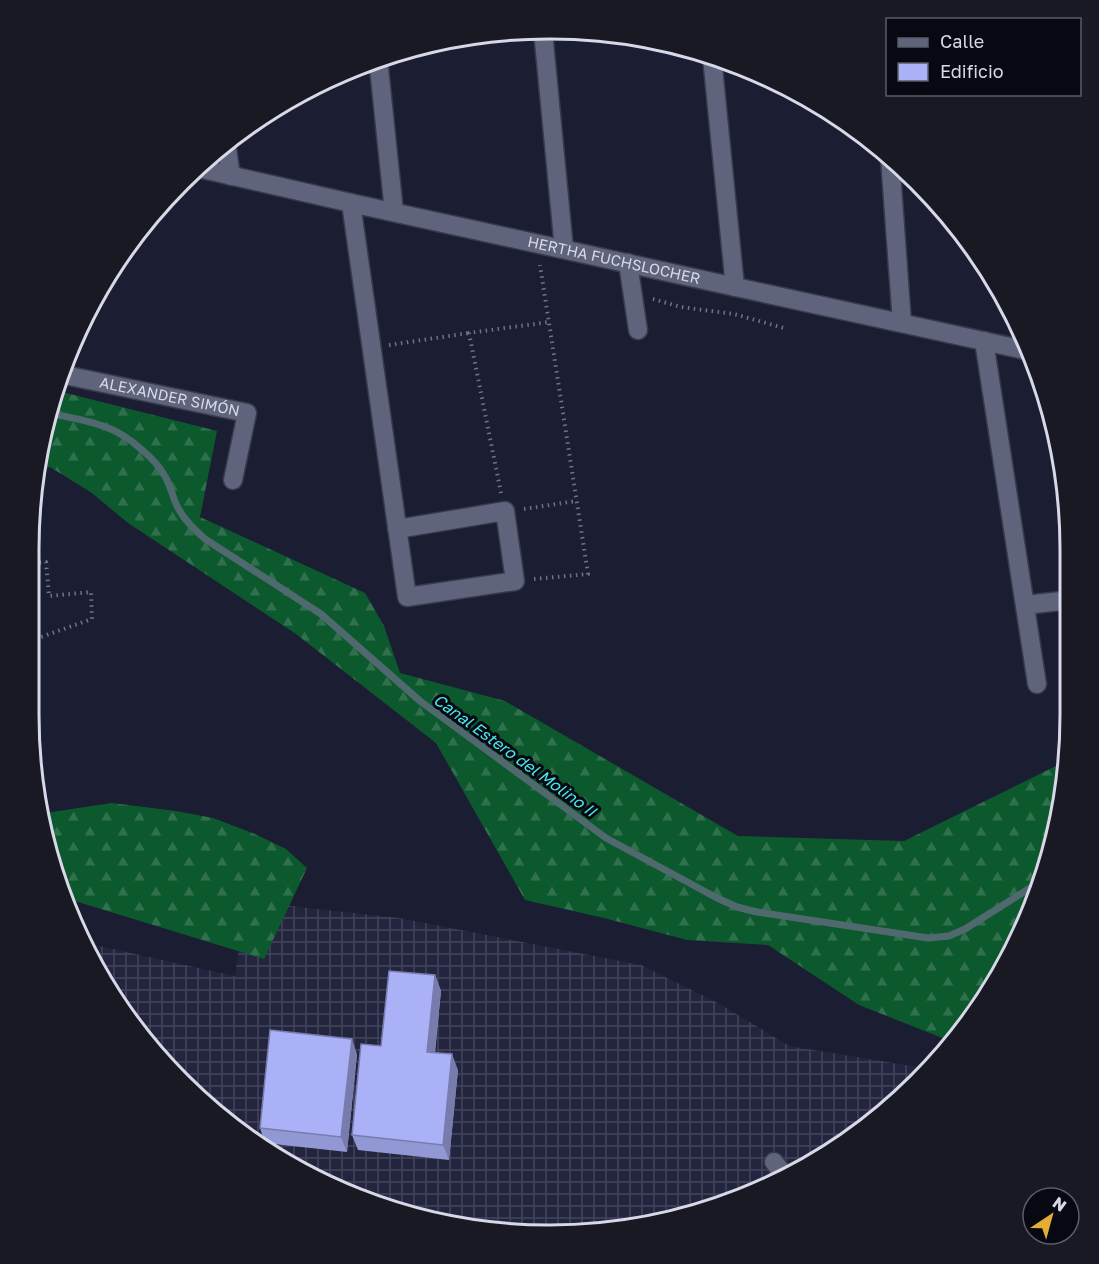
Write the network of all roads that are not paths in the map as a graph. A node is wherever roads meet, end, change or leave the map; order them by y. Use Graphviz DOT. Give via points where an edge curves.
graph roads {
  1 [pos="544,39"];
  2 [pos="713,66"];
  3 [pos="379,68"];
  4 [pos="228,154"];
  5 [pos="208,170"];
  6 [pos="891,171"];
  7 [pos="231,176"];
  8 [pos="351,203"];
  9 [pos="394,212"];
  10 [pos="564,249"];
  11 [pos="628,263"];
  12 [pos="735,287"];
  13 [pos="902,323"];
  14 [pos="638,330"];
  15 [pos="984,341"];
  16 [pos="1019,349"];
  17 [pos="69,376"];
  18 [pos="233,480"];
  19 [pos="397,529"];
  20 [pos="1060,601"];
  21 [pos="1025,605"];
  22 [pos="1037,684"];
  23 [pos="774,1162"];
  24 [pos="780,1170"];
  1 -- 10 [label="street"];
  2 -- 12 [label="street"];
  3 -- 9 [label="street"];
  4 -- 7 [label="street"];
  5 -- 7 [label="street, HERTHA FUCHSLOCHER"];
  6 -- 13 [label="street"];
  7 -- 8 [label="street, HERTHA FUCHSLOCHER"];
  8 -- 9 [label="street, HERTHA FUCHSLOCHER"];
  8 -- 19 [label="street"];
  9 -- 10 [label="street, HERTHA FUCHSLOCHER"];
  10 -- 11 [label="street, HERTHA FUCHSLOCHER"];
  11 -- 12 [label="street, HERTHA FUCHSLOCHER"];
  11 -- 14 [label="street"];
  12 -- 13 [label="street, HERTHA FUCHSLOCHER"];
  13 -- 15 [label="street, HERTHA FUCHSLOCHER"];
  15 -- 16 [label="street, HERTHA FUCHSLOCHER"];
  15 -- 21 [label="street"];
  17 -- 18 [label="street, ALEXANDER SIMÓN" via="248,413"];
  19 -- 19 [label="street" via="505,511 515,581 407,597"];
  20 -- 21 [label="street"];
  21 -- 22 [label="street"];
  23 -- 24 [label="street"];
}
